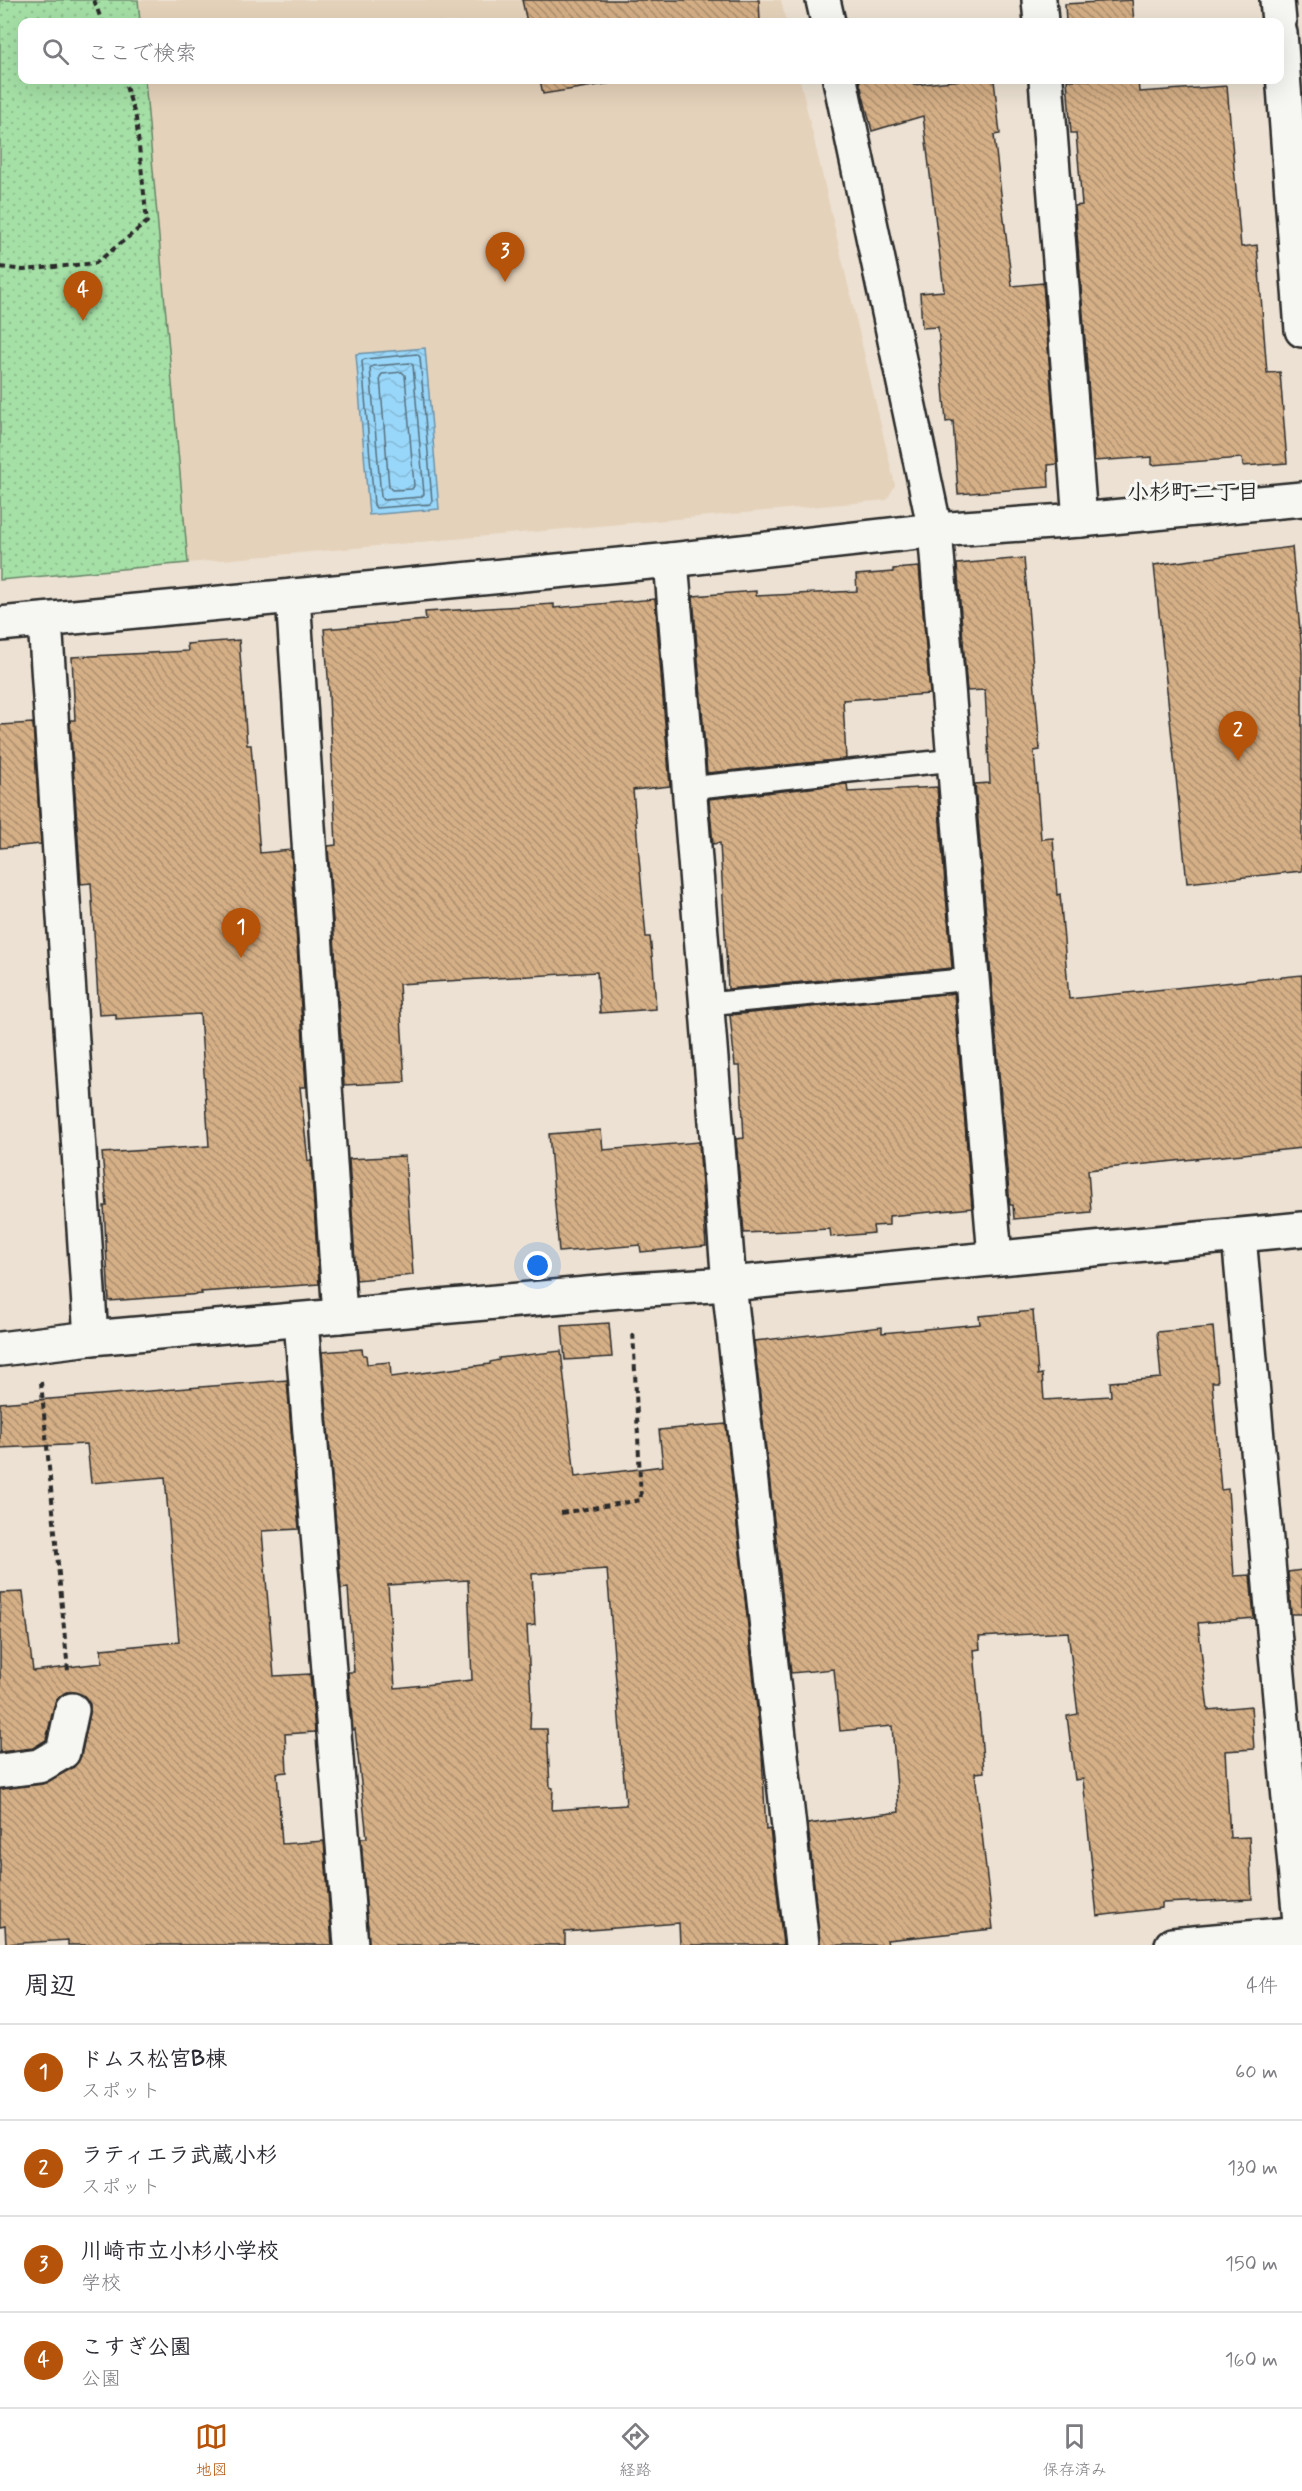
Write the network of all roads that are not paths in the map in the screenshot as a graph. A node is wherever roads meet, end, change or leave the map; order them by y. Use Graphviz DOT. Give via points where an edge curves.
graph roads {
  1 [pos="823,0"];
  2 [pos="1040,0"];
  3 [pos="1277,0"];
  4 [pos="827,18"];
  5 [pos="1041,18"];
  6 [pos="1279,18"];
  7 [pos="841,84"];
  8 [pos="1046,84"];
  9 [pos="1284,84"];
  10 [pos="1302,330"];
  11 [pos="1302,499"];
  12 [pos="1080,520"];
  13 [pos="935,530"];
  14 [pos="671,560"];
  15 [pos="293,596"];
  16 [pos="45,620"];
  17 [pos="0,624"];
  18 [pos="954,760"];
  19 [pos="690,789"];
  20 [pos="972,979"];
  21 [pos="707,1004"];
  22 [pos="1302,1229"];
  23 [pos="1239,1236"];
  24 [pos="995,1257"];
  25 [pos="729,1284"];
  26 [pos="340,1316"];
  27 [pos="302,1320"];
  28 [pos="91,1338"];
  29 [pos="0,1349"];
  30 [pos="72,1710"];
  31 [pos="0,1771"];
  32 [pos="1301,1937"];
  33 [pos="351,1945"];
  34 [pos="802,1945"];
  35 [pos="1172,1945"];
  1 -- 4 [label="street"];
  2 -- 5 [label="street"];
  3 -- 6 [label="street"];
  7 -- 13 [label="street"];
  8 -- 12 [label="street"];
  9 -- 10 [label="street"];
  11 -- 12 [label="street"];
  12 -- 13 [label="street"];
  13 -- 14 [label="street"];
  13 -- 18 [label="street"];
  14 -- 15 [label="street"];
  14 -- 19 [label="street"];
  15 -- 16 [label="street"];
  15 -- 26 [label="street"];
  16 -- 17 [label="street"];
  16 -- 28 [label="street"];
  18 -- 19 [label="lane"];
  18 -- 20 [label="street"];
  19 -- 21 [label="street"];
  20 -- 21 [label="lane"];
  20 -- 24 [label="street"];
  21 -- 25 [label="street"];
  22 -- 23 [label="street"];
  23 -- 24 [label="street"];
  23 -- 32 [label="street"];
  24 -- 25 [label="street"];
  25 -- 26 [label="street"];
  25 -- 34 [label="street"];
  26 -- 27 [label="street"];
  27 -- 28 [label="street"];
  27 -- 33 [label="street"];
  28 -- 29 [label="street"];
  30 -- 31 [label="street" via="63,1752 39,1766"];
  32 -- 35 [label="street"];
}
